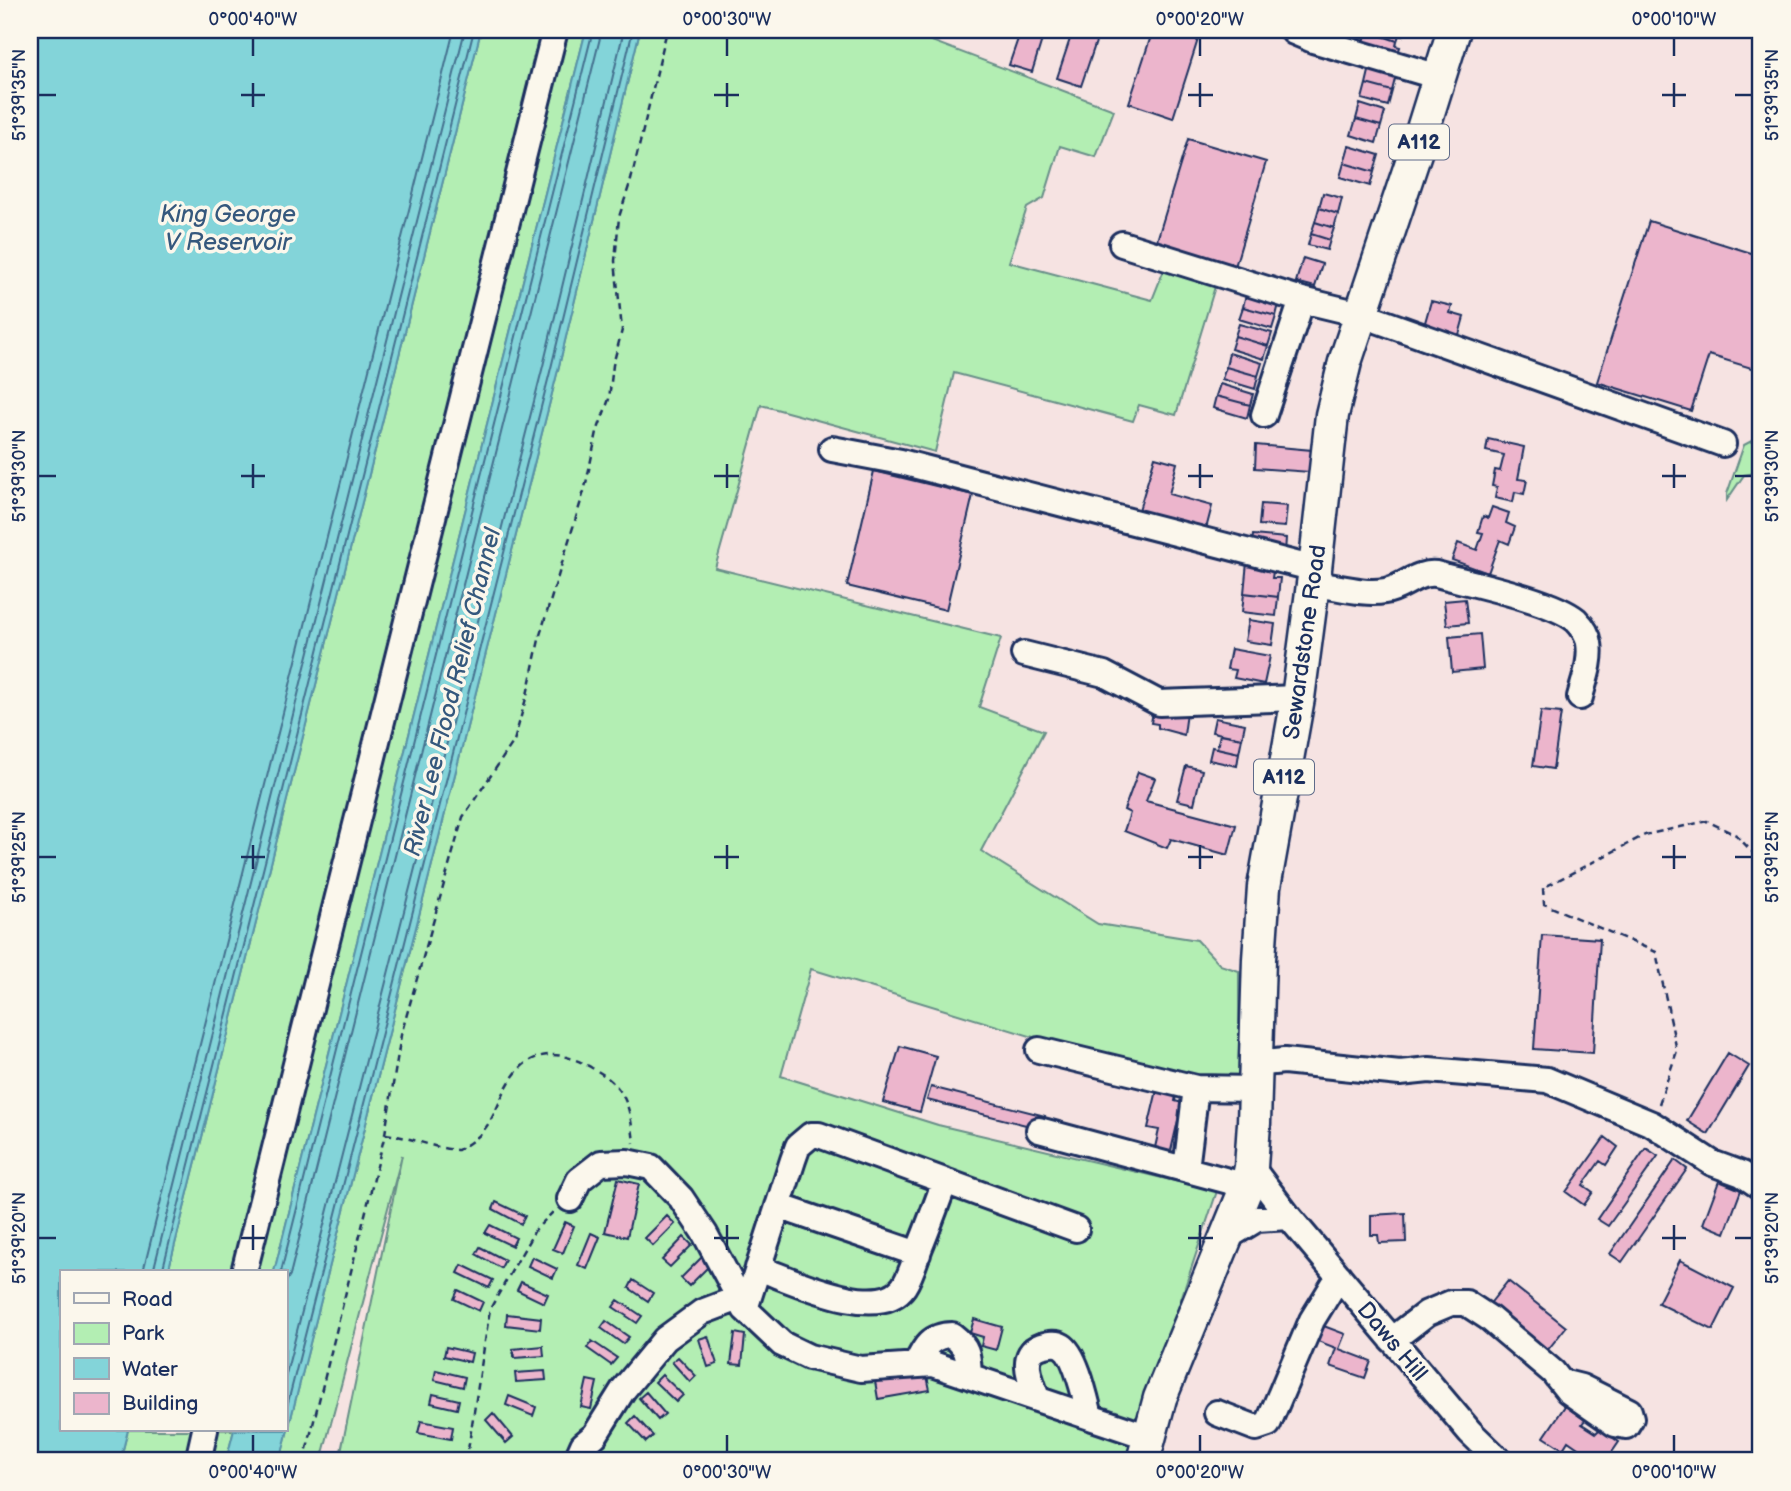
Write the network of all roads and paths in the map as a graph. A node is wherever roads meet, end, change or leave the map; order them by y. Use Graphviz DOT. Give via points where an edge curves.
graph roads {
  1 [pos="555,30"];
  2 [pos="667,30"];
  3 [pos="1295,30"];
  4 [pos="1454,30"];
  5 [pos="1439,77"];
  6 [pos="1122,244"];
  7 [pos="1302,300"];
  8 [pos="1360,314"];
  9 [pos="1265,415"];
  10 [pos="1723,444"];
  11 [pos="832,449"];
  12 [pos="1315,576"];
  13 [pos="1024,654"];
  14 [pos="1580,697"];
  15 [pos="1298,698"];
  16 [pos="1761,861"];
  17 [pos="1039,1050"];
  18 [pos="1255,1076"];
  19 [pos="1196,1088"];
  20 [pos="1652,1124"];
  21 [pos="1038,1130"];
  22 [pos="385,1133"];
  23 [pos="635,1164"];
  24 [pos="1185,1170"];
  25 [pos="1249,1176"];
  26 [pos="945,1181"];
  27 [pos="1761,1186"];
  28 [pos="570,1199"];
  29 [pos="778,1206"];
  30 [pos="1289,1217"];
  31 [pos="1076,1229"];
  32 [pos="1224,1239"];
  33 [pos="918,1254"];
  34 [pos="758,1268"];
  35 [pos="245,1270"];
  36 [pos="1339,1276"];
  37 [pos="742,1304"];
  38 [pos="1392,1340"];
  39 [pos="916,1365"];
  40 [pos="969,1376"];
  41 [pos="1561,1382"];
  42 [pos="1037,1398"];
  43 [pos="1217,1413"];
  44 [pos="1090,1416"];
  45 [pos="205,1432"];
  46 [pos="1146,1449"];
  47 [pos="198,1461"];
  48 [pos="304,1461"];
  49 [pos="469,1461"];
  50 [pos="576,1461"];
  51 [pos="1500,1461"];
  1 -- 35 [label="street"];
  2 -- 22 [label="path" via="619,217 615,261 622,330 609,399 514,741 463,817 401,1035"];
  3 -- 5 [label="street" via="1313,40"];
  4 -- 5 [label="main road, Sewardstone Road / A112"];
  5 -- 8 [label="main road, Sewardstone Road / A112"];
  6 -- 7 [label="street"];
  7 -- 8 [label="street"];
  7 -- 9 [label="street"];
  8 -- 10 [label="street"];
  8 -- 12 [label="main road, Sewardstone Road / A112" via="1332,415"];
  11 -- 12 [label="street" via="901,462"];
  12 -- 14 [label="street" via="1377,592 1425,573 1436,574 1558,609 1578,622 1589,643"];
  12 -- 15 [label="main road, Sewardstone Road / A112"];
  13 -- 15 [label="street" via="1104,674 1159,703"];
  15 -- 18 [label="main road, Sewardstone Road / A112" via="1264,887"];
  16 -- 20 [label="path" via="1736,835 1707,821 1645,835 1543,888 1544,904 1656,952 1677,1051"];
  17 -- 19 [label="street"];
  18 -- 19 [label="street"];
  18 -- 20 [label="street" via="1284,1061 1400,1073 1429,1070 1547,1080"];
  18 -- 25 [label="main road, Sewardstone Road / A112"];
  19 -- 24 [label="street"];
  20 -- 27 [label="street" via="1700,1156"];
  21 -- 24 [label="street"];
  22 -- 23 [label="path" via="457,1150 483,1130 520,1067 537,1055 559,1055 604,1074 624,1096"];
  22 -- 48 [label="path"];
  23 -- 28 [label="street" via="601,1163 579,1180"];
  23 -- 37 [label="street" via="650,1167 681,1198"];
  24 -- 25 [label="street"];
  25 -- 30 [label="street, Daws Hill"];
  25 -- 32 [label="main road, Sewardstone Road / A112"];
  26 -- 29 [label="street" via="811,1135 798,1146"];
  26 -- 31 [label="street"];
  26 -- 33 [label="street"];
  28 -- 49 [label="path" via="535,1230 490,1309"];
  29 -- 33 [label="street"];
  29 -- 34 [label="street"];
  30 -- 32 [label="street" via="1257,1219"];
  30 -- 36 [label="street, Daws Hill"];
  32 -- 46 [label="main road, Sewardstone Road / A112" via="1160,1398"];
  33 -- 34 [label="street" via="903,1288 882,1301 840,1297"];
  34 -- 37 [label="street"];
  36 -- 38 [label="street, Daws Hill"];
  36 -- 43 [label="street" via="1312,1320 1268,1424 1256,1428"];
  37 -- 39 [label="street" via="782,1344 810,1357 862,1369"];
  37 -- 50 [label="street" via="702,1312 665,1339 623,1390"];
  38 -- 41 [label="street" via="1427,1313 1451,1303 1466,1303"];
  38 -- 51 [label="street, Daws Hill"];
  39 -- 40 [label="street" via="933,1364"];
  39 -- 40 [label="street" via="932,1339 952,1335 965,1346"];
  40 -- 42 [label="street"];
  42 -- 44 [label="street"];
  42 -- 44 [label="street" via="1027,1363 1030,1354 1052,1343 1063,1346"];
  44 -- 46 [label="street"];
  45 -- 47 [label="street"];
}
